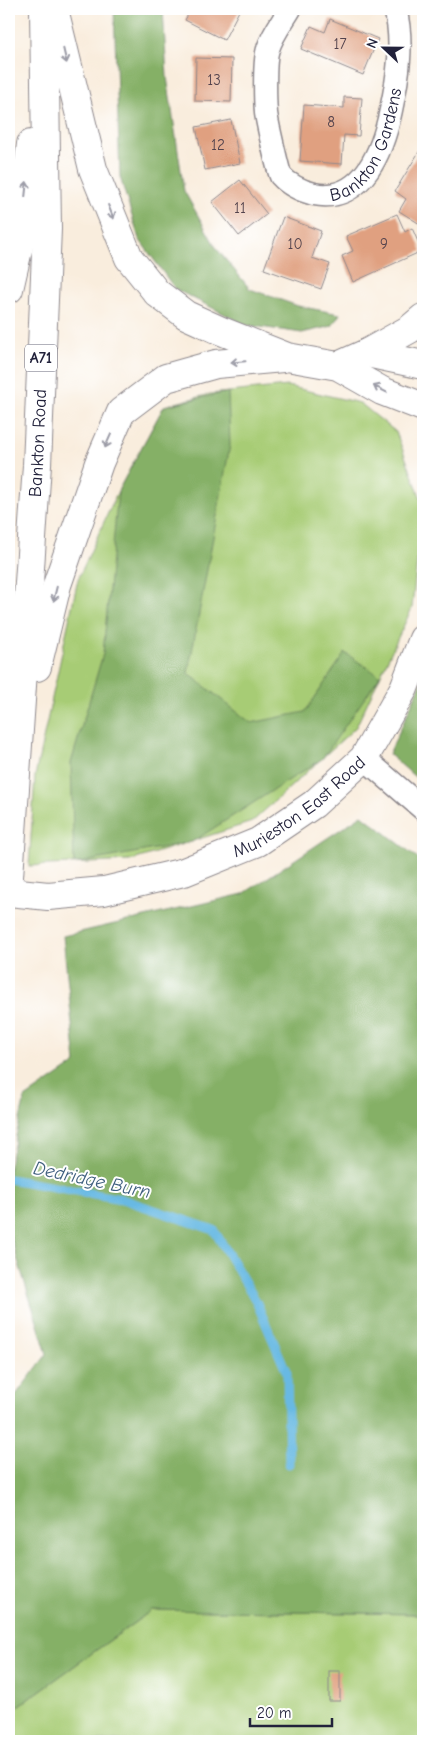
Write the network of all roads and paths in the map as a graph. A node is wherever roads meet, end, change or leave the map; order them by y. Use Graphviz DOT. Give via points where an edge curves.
graph roads {
  1 [pos="290,9"];
  2 [pos="395,9"];
  3 [pos="47,15"];
  4 [pos="9,289"];
  5 [pos="423,318"];
  6 [pos="367,353"];
  7 [pos="287,357"];
  8 [pos="423,365"];
  9 [pos="338,366"];
  10 [pos="423,407"];
  11 [pos="9,619"];
  12 [pos="423,639"];
  13 [pos="22,687"];
  14 [pos="20,733"];
  15 [pos="364,758"];
  16 [pos="423,809"];
  17 [pos="9,877"];
  18 [pos="9,892"];
  1 -- 2 [label="street, Bankton Gardens" via="268,49 266,114 280,175 301,191 328,197 346,192 362,180 386,138 399,54 399,22"];
  4 -- 3 [label="main road, one-way" via="20,241"];
  3 -- 7 [label="main road, one-way" via="94,169 129,258 157,293 186,315"];
  3 -- 13 [label="main road, Bankton Road / A71" via="46,228 37,465"];
  5 -- 6 [label="main road" via="410,330"];
  6 -- 8 [label="main road"];
  6 -- 9 [label="main road"];
  7 -- 9 [label="main road"];
  7 -- 14 [label="main road, one-way" via="216,364 166,378 121,412 99,463 57,585"];
  10 -- 9 [label="main road, one-way" via="382,391"];
  11 -- 13 [label="main road"];
  12 -- 15 [label="main road, Murieston East Road" via="404,688"];
  13 -- 14 [label="main road, Bankton Road / A71"];
  14 -- 17 [label="main road, Bankton Road / A71"];
  15 -- 16 [label="street"];
  15 -- 18 [label="main road, Murieston East Road" via="314,804 258,842 184,872 104,891 48,896"];
}
